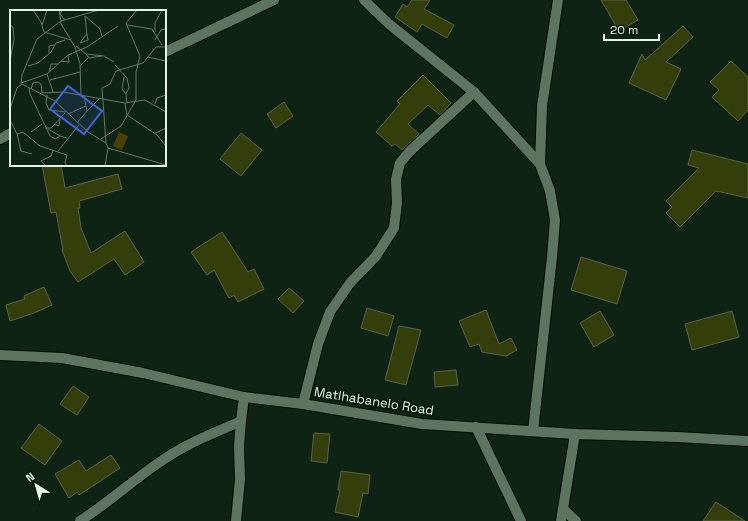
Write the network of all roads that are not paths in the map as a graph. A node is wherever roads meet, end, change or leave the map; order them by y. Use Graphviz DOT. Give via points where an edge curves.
graph roads {
  1 [pos="274,0"];
  2 [pos="364,0"];
  3 [pos="558,0"];
  4 [pos="166,52"];
  5 [pos="474,92"];
  6 [pos="10,134"];
  7 [pos="0,139"];
  8 [pos="540,164"];
  9 [pos="0,355"];
  10 [pos="244,397"];
  11 [pos="303,404"];
  12 [pos="241,421"];
  13 [pos="476,427"];
  14 [pos="533,430"];
  15 [pos="575,434"];
  16 [pos="748,441"];
  17 [pos="564,510"];
  18 [pos="80,521"];
  19 [pos="236,521"];
  20 [pos="521,521"];
  21 [pos="561,521"];
  22 [pos="576,521"];
  1 -- 4 [label="street"];
  2 -- 5 [label="street" via="389,24"];
  3 -- 8 [label="street" via="542,106"];
  5 -- 8 [label="street"];
  5 -- 11 [label="street" via="400,163 396,179 394,228 376,256 350,283 330,312 318,344"];
  6 -- 7 [label="street"];
  8 -- 14 [label="street" via="550,192 555,220"];
  9 -- 10 [label="street, Matlhabanelo Road" via="62,358 143,373"];
  10 -- 11 [label="street, Matlhabanelo Road"];
  10 -- 12 [label="street"];
  11 -- 13 [label="street, Matlhabanelo Road" via="422,424"];
  12 -- 18 [label="street" via="187,445"];
  12 -- 19 [label="street"];
  13 -- 14 [label="street, Matlhabanelo Road"];
  13 -- 20 [label="street"];
  14 -- 15 [label="street, Matlhabanelo Road"];
  15 -- 16 [label="street, Matlhabanelo Road"];
  15 -- 17 [label="street"];
  17 -- 21 [label="street"];
  17 -- 22 [label="street"];
}
